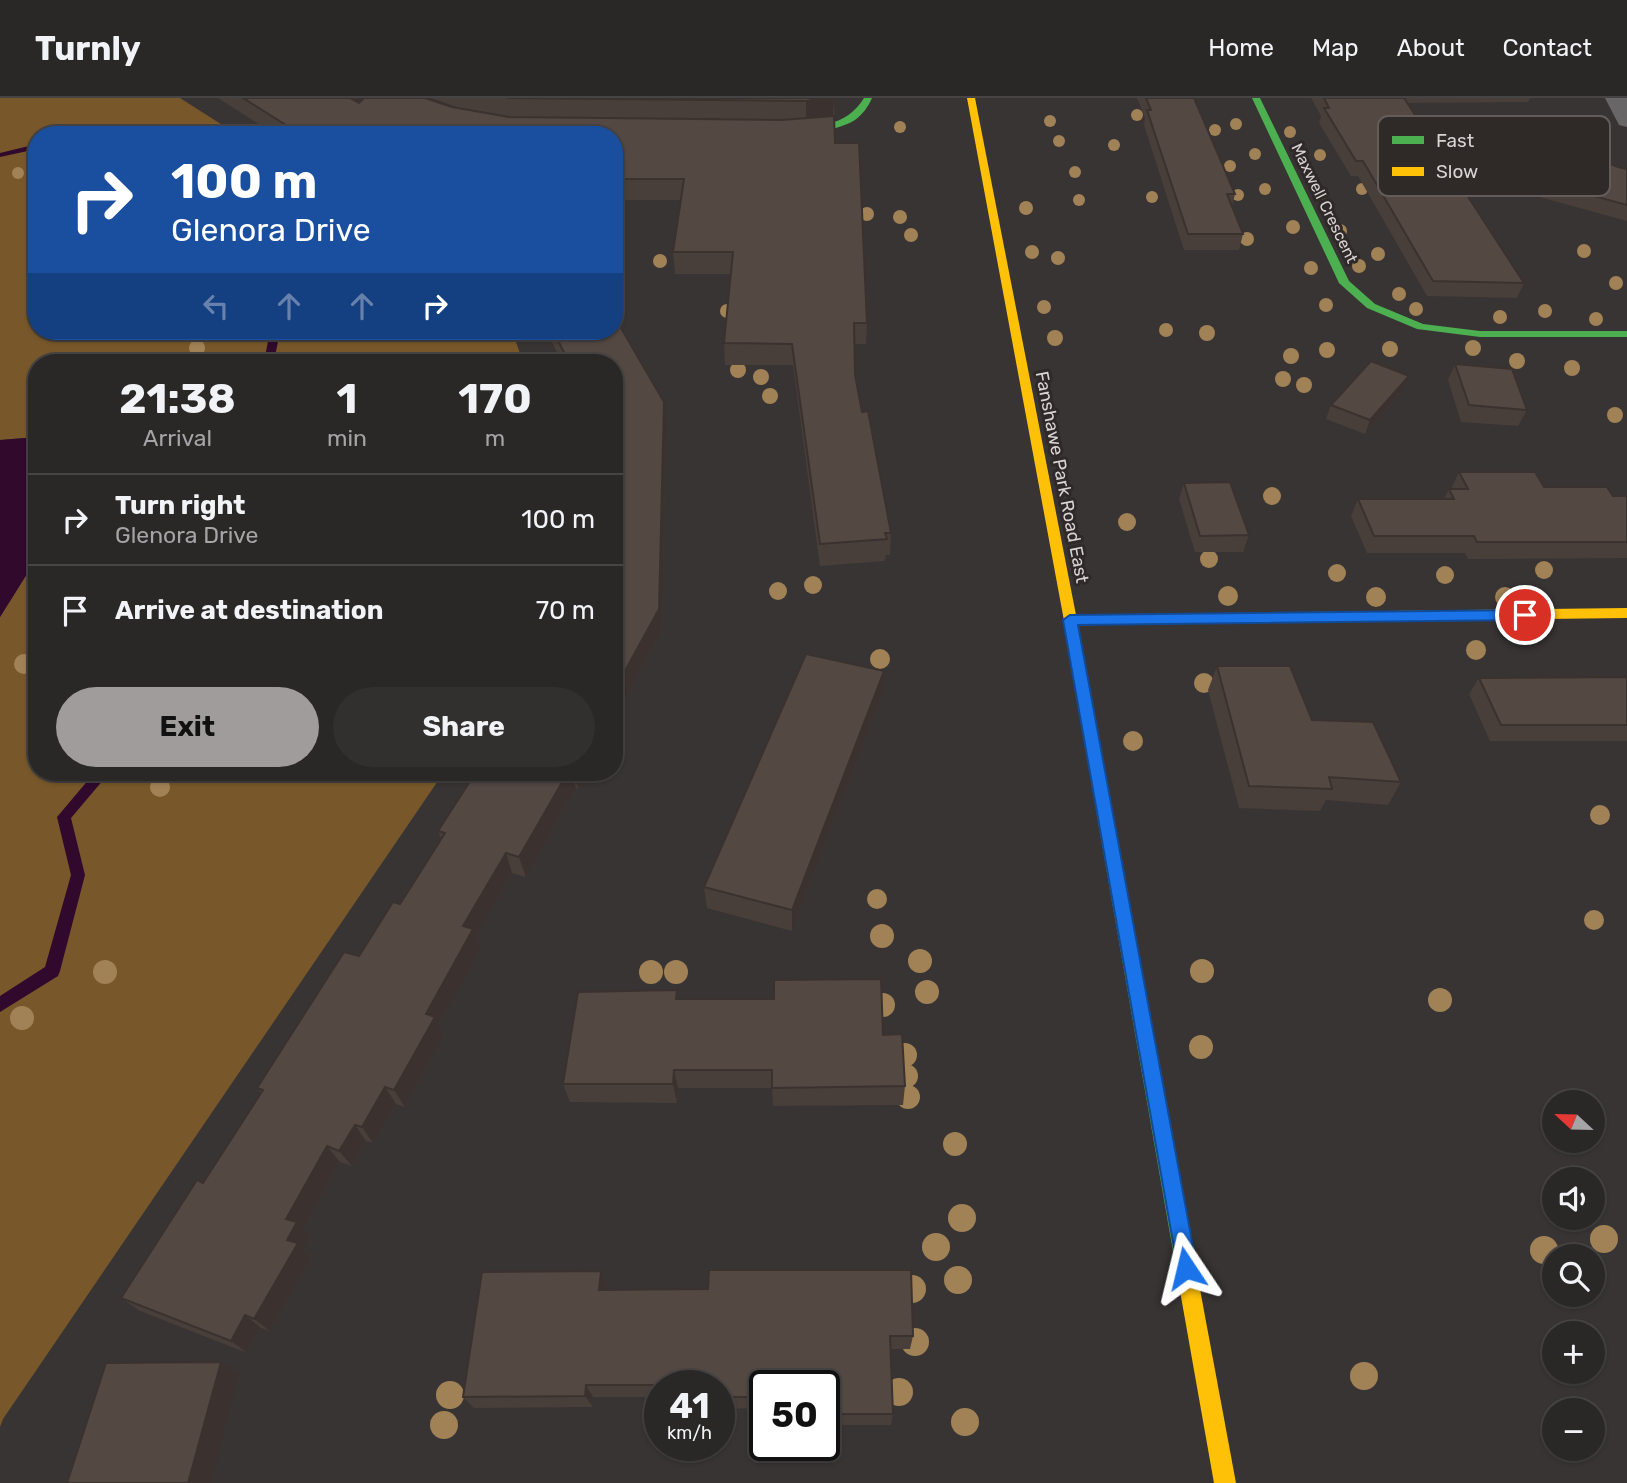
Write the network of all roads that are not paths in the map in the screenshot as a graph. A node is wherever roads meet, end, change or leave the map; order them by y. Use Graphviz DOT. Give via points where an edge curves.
graph roads {
  1 [pos="868,98"];
  2 [pos="971,98"];
  3 [pos="1256,98"];
  4 [pos="1616,98"];
  5 [pos="1627,120"];
  6 [pos="769,131"];
  7 [pos="1627,334"];
  8 [pos="1627,613"];
  9 [pos="1070,620"];
  10 [pos="1225,1483"];
  1 -- 6 [label="main road" via="858,116 844,123"];
  2 -- 9 [label="main road, Fanshawe Park Road East"];
  3 -- 7 [label="main road, Maxwell Crescent" via="1345,283 1371,306 1421,327 1480,334"];
  4 -- 5 [label="street"];
  8 -- 9 [label="main road"];
  9 -- 10 [label="main road, Fanshawe Park Road East"];
}
